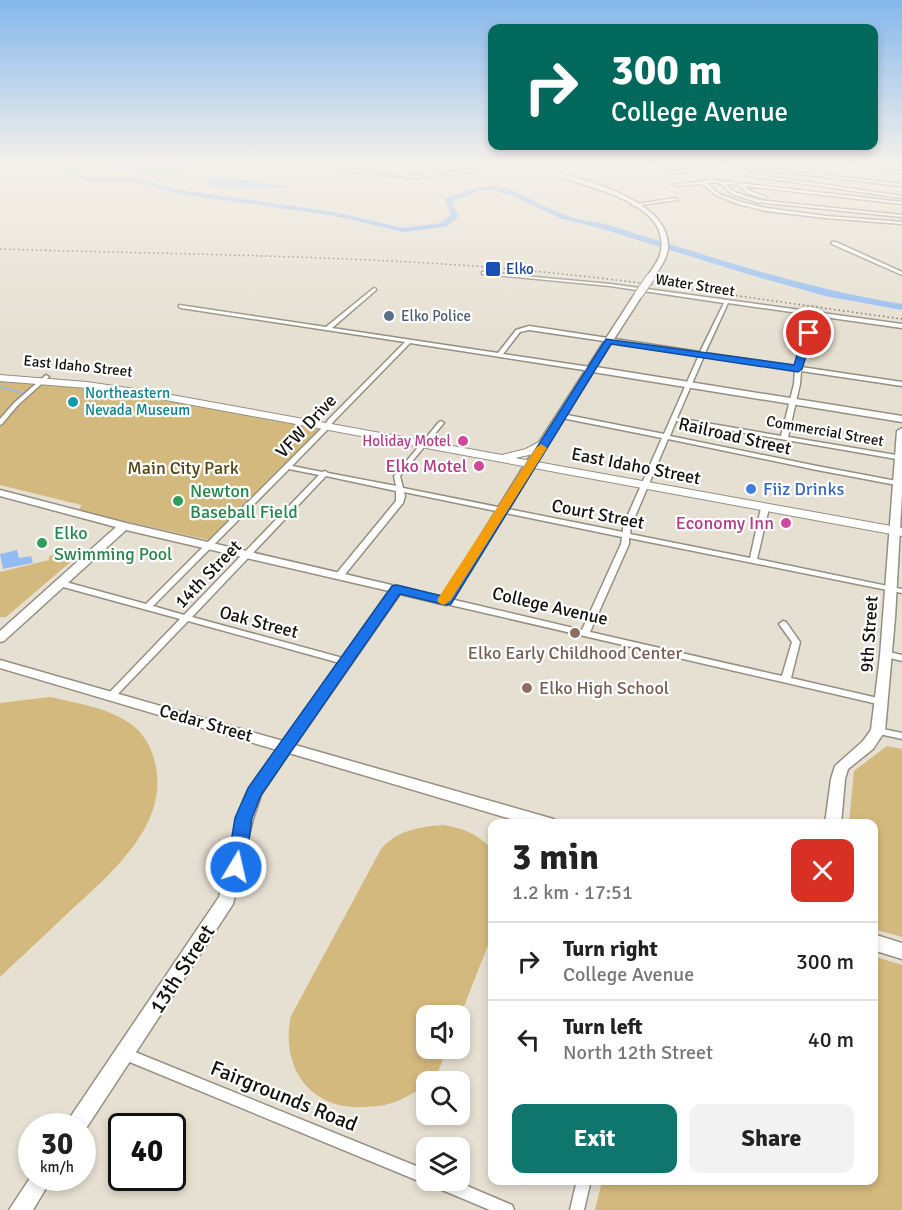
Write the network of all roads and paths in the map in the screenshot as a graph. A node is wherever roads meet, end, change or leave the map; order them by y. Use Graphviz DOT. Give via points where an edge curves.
graph roads {
  1 [pos="654,221"];
  2 [pos="877,221"];
  3 [pos="902,224"];
  4 [pos="834,243"];
  5 [pos="484,273"];
  6 [pos="902,274"];
  7 [pos="374,289"];
  8 [pos="726,303"];
  9 [pos="181,306"];
  10 [pos="815,314"];
  11 [pos="902,326"];
  12 [pos="328,328"];
  13 [pos="609,340"];
  14 [pos="409,341"];
  15 [pos="702,354"];
  16 [pos="499,355"];
  17 [pos="590,369"];
  18 [pos="798,369"];
  19 [pos="0,373"];
  20 [pos="0,378"];
  21 [pos="43,379"];
  22 [pos="902,384"];
  23 [pos="689,385"];
  24 [pos="793,402"];
  25 [pos="562,416"];
  26 [pos="674,419"];
  27 [pos="902,419"];
  28 [pos="0,423"];
  29 [pos="441,423"];
  30 [pos="328,426"];
  31 [pos="902,431"];
  32 [pos="668,436"];
  33 [pos="784,438"];
  34 [pos="546,441"];
  35 [pos="422,444"];
  36 [pos="483,455"];
  37 [pos="901,458"];
  38 [pos="530,464"];
  39 [pos="289,467"];
  40 [pos="325,473"];
  41 [pos="899,484"];
  42 [pos="645,485"];
  43 [pos="400,490"];
  44 [pos="0,493"];
  45 [pos="765,508"];
  46 [pos="501,511"];
  47 [pos="124,526"];
  48 [pos="898,531"];
  49 [pos="626,535"];
  50 [pos="211,546"];
  51 [pos="248,555"];
  52 [pos="753,561"];
  53 [pos="339,576"];
  54 [pos="59,582"];
  55 [pos="397,589"];
  56 [pos="896,590"];
  57 [pos="446,601"];
  58 [pos="148,607"];
  59 [pos="186,619"];
  60 [pos="783,624"];
  61 [pos="585,633"];
  62 [pos="0,639"];
  63 [pos="885,654"];
  64 [pos="902,658"];
  65 [pos="347,662"];
  66 [pos="0,664"];
  67 [pos="786,680"];
  68 [pos="112,695"];
  69 [pos="882,702"];
  70 [pos="878,731"];
  71 [pos="902,736"];
  72 [pos="287,747"];
  73 [pos="533,819"];
  74 [pos="834,819"];
  75 [pos="878,944"];
  76 [pos="902,951"];
  77 [pos="125,1054"];
  78 [pos="85,1113"];
  79 [pos="416,1173"];
  80 [pos="583,1185"];
  81 [pos="33,1191"];
  82 [pos="461,1191"];
  83 [pos="20,1210"];
  84 [pos="507,1210"];
  85 [pos="577,1210"];
  1 -- 13 [label="street, bridge" via="666,242 663,257"];
  2 -- 3 [label="street"];
  4 -- 6 [label="street"];
  5 -- 8 [label="street, Water Street" via="610,285"];
  7 -- 12 [label="street"];
  8 -- 10 [label="street, Water Street"];
  8 -- 15 [label="street"];
  9 -- 12 [label="street"];
  10 -- 11 [label="street, Water Street"];
  10 -- 18 [label="street"];
  12 -- 14 [label="street"];
  13 -- 15 [label="street"];
  13 -- 16 [label="street" via="523,328"];
  13 -- 17 [label="street"];
  14 -- 16 [label="street"];
  14 -- 30 [label="street, VFW Drive"];
  15 -- 18 [label="street"];
  15 -- 23 [label="street"];
  16 -- 17 [label="street"];
  17 -- 23 [label="street"];
  17 -- 25 [label="street"];
  18 -- 22 [label="street"];
  18 -- 24 [label="street"];
  19 -- 21 [label="main road, East Idaho Street"];
  20 -- 21 [label="main road, East Idaho Street"];
  21 -- 28 [label="street"];
  21 -- 30 [label="main road, East Idaho Street"];
  23 -- 24 [label="street"];
  23 -- 26 [label="street"];
  24 -- 27 [label="street"];
  24 -- 33 [label="street"];
  25 -- 32 [label="street, Railroad Street"];
  25 -- 34 [label="street"];
  26 -- 32 [label="street"];
  26 -- 33 [label="street, Commercial Street"];
  29 -- 35 [label="street"];
  30 -- 35 [label="main road, East Idaho Street"];
  30 -- 39 [label="street, VFW Drive"];
  31 -- 37 [label="street, 9th Street"];
  32 -- 41 [label="street, Railroad Street" via="802,467"];
  32 -- 42 [label="street"];
  33 -- 37 [label="street, Commercial Street"];
  34 -- 36 [label="main road" via="519,455"];
  34 -- 38 [label="street"];
  35 -- 36 [label="main road, East Idaho Street"];
  35 -- 43 [label="street" via="397,476"];
  36 -- 38 [label="main road, East Idaho Street"];
  37 -- 41 [label="street, 9th Street"];
  38 -- 42 [label="main road, East Idaho Street"];
  38 -- 46 [label="street"];
  39 -- 40 [label="street, Court Street"];
  39 -- 50 [label="street, VFW Drive"];
  40 -- 43 [label="street, Court Street"];
  40 -- 51 [label="street, 14th Street"];
  41 -- 48 [label="street, 9th Street"];
  42 -- 45 [label="main road, East Idaho Street"];
  42 -- 49 [label="street"];
  43 -- 46 [label="street, Court Street"];
  43 -- 53 [label="street" via="400,501"];
  44 -- 47 [label="street, College Avenue"];
  45 -- 48 [label="main road, East Idaho Street"];
  45 -- 52 [label="street"];
  46 -- 49 [label="street, Court Street"];
  46 -- 57 [label="street"];
  47 -- 50 [label="street, College Avenue"];
  47 -- 54 [label="street"];
  48 -- 56 [label="street, 9th Street"];
  49 -- 52 [label="street, Court Street"];
  49 -- 61 [label="street"];
  50 -- 51 [label="street, College Avenue"];
  50 -- 58 [label="street, VFW Drive"];
  51 -- 53 [label="street, College Avenue"];
  51 -- 59 [label="street, 14th Street"];
  52 -- 56 [label="street, Court Street"];
  53 -- 55 [label="street, College Avenue"];
  54 -- 58 [label="street, Oak Street"];
  54 -- 62 [label="street"];
  55 -- 57 [label="street, College Avenue"];
  55 -- 65 [label="street, 13th Street"];
  56 -- 63 [label="street, 9th Street"];
  57 -- 61 [label="street, College Avenue"];
  58 -- 59 [label="street, Oak Street"];
  59 -- 65 [label="street, Oak Street"];
  59 -- 68 [label="street, 14th Street"];
  60 -- 67 [label="street" via="796,642"];
  61 -- 67 [label="street, College Avenue"];
  63 -- 64 [label="street"];
  63 -- 69 [label="street, 9th Street"];
  65 -- 72 [label="street, 13th Street"];
  66 -- 68 [label="street, Cedar Street"];
  67 -- 69 [label="street, College Avenue"];
  68 -- 72 [label="street, Cedar Street"];
  69 -- 70 [label="street, 9th Street"];
  70 -- 71 [label="street"];
  70 -- 74 [label="street" via="868,745 842,766"];
  72 -- 73 [label="street, Cedar Street"];
  72 -- 77 [label="street, 13th Street" via="254,793 244,818 228,899"];
  75 -- 76 [label="street"];
  77 -- 78 [label="street, 13th Street"];
  77 -- 79 [label="street, Fairgrounds Road"];
  80 -- 85 [label="street"];
  81 -- 83 [label="street"];
  82 -- 84 [label="street"];
}
